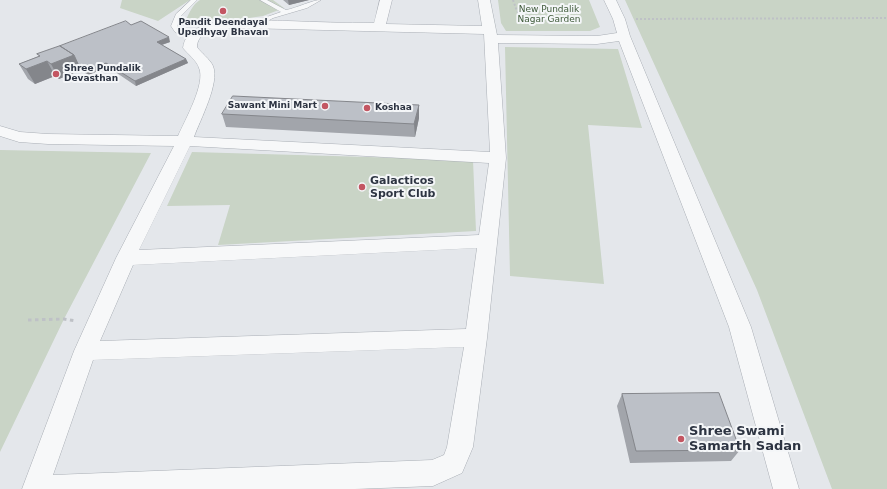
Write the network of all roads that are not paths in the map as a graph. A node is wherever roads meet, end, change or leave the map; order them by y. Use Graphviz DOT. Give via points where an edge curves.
graph roads {
  1 [pos="194,0"];
  2 [pos="263,0"];
  3 [pos="318,0"];
  4 [pos="386,0"];
  5 [pos="484,0"];
  6 [pos="610,0"];
  7 [pos="285,12"];
  8 [pos="256,24"];
  9 [pos="379,27"];
  10 [pos="622,28"];
  11 [pos="490,34"];
  12 [pos="192,39"];
  13 [pos="2,134"];
  14 [pos="184,140"];
  15 [pos="498,158"];
  16 [pos="488,241"];
  17 [pos="126,258"];
  18 [pos="476,338"];
  19 [pos="85,351"];
  20 [pos="266,484"];
  21 [pos="35,489"];
  22 [pos="44,489"];
  23 [pos="786,489"];
  1 -- 12 [label="lane" via="178,15 174,26 177,31"];
  2 -- 7 [label="lane"];
  3 -- 7 [label="lane"];
  4 -- 9 [label="street"];
  5 -- 11 [label="street"];
  6 -- 10 [label="street"];
  7 -- 8 [label="lane"];
  8 -- 9 [label="street"];
  8 -- 12 [label="street" via="209,28 202,30"];
  9 -- 11 [label="street"];
  10 -- 11 [label="street" via="597,40"];
  10 -- 23 [label="street" via="740,327"];
  11 -- 15 [label="street"];
  12 -- 14 [label="street" via="190,48 206,66 208,76"];
  13 -- 14 [label="street" via="48,139"];
  14 -- 15 [label="street"];
  14 -- 17 [label="street"];
  15 -- 16 [label="street"];
  16 -- 17 [label="street"];
  16 -- 18 [label="street"];
  17 -- 19 [label="street"];
  18 -- 19 [label="street"];
  18 -- 20 [label="street" via="460,447 453,464 433,473"];
  19 -- 21 [label="street"];
  20 -- 22 [label="street"];
}
